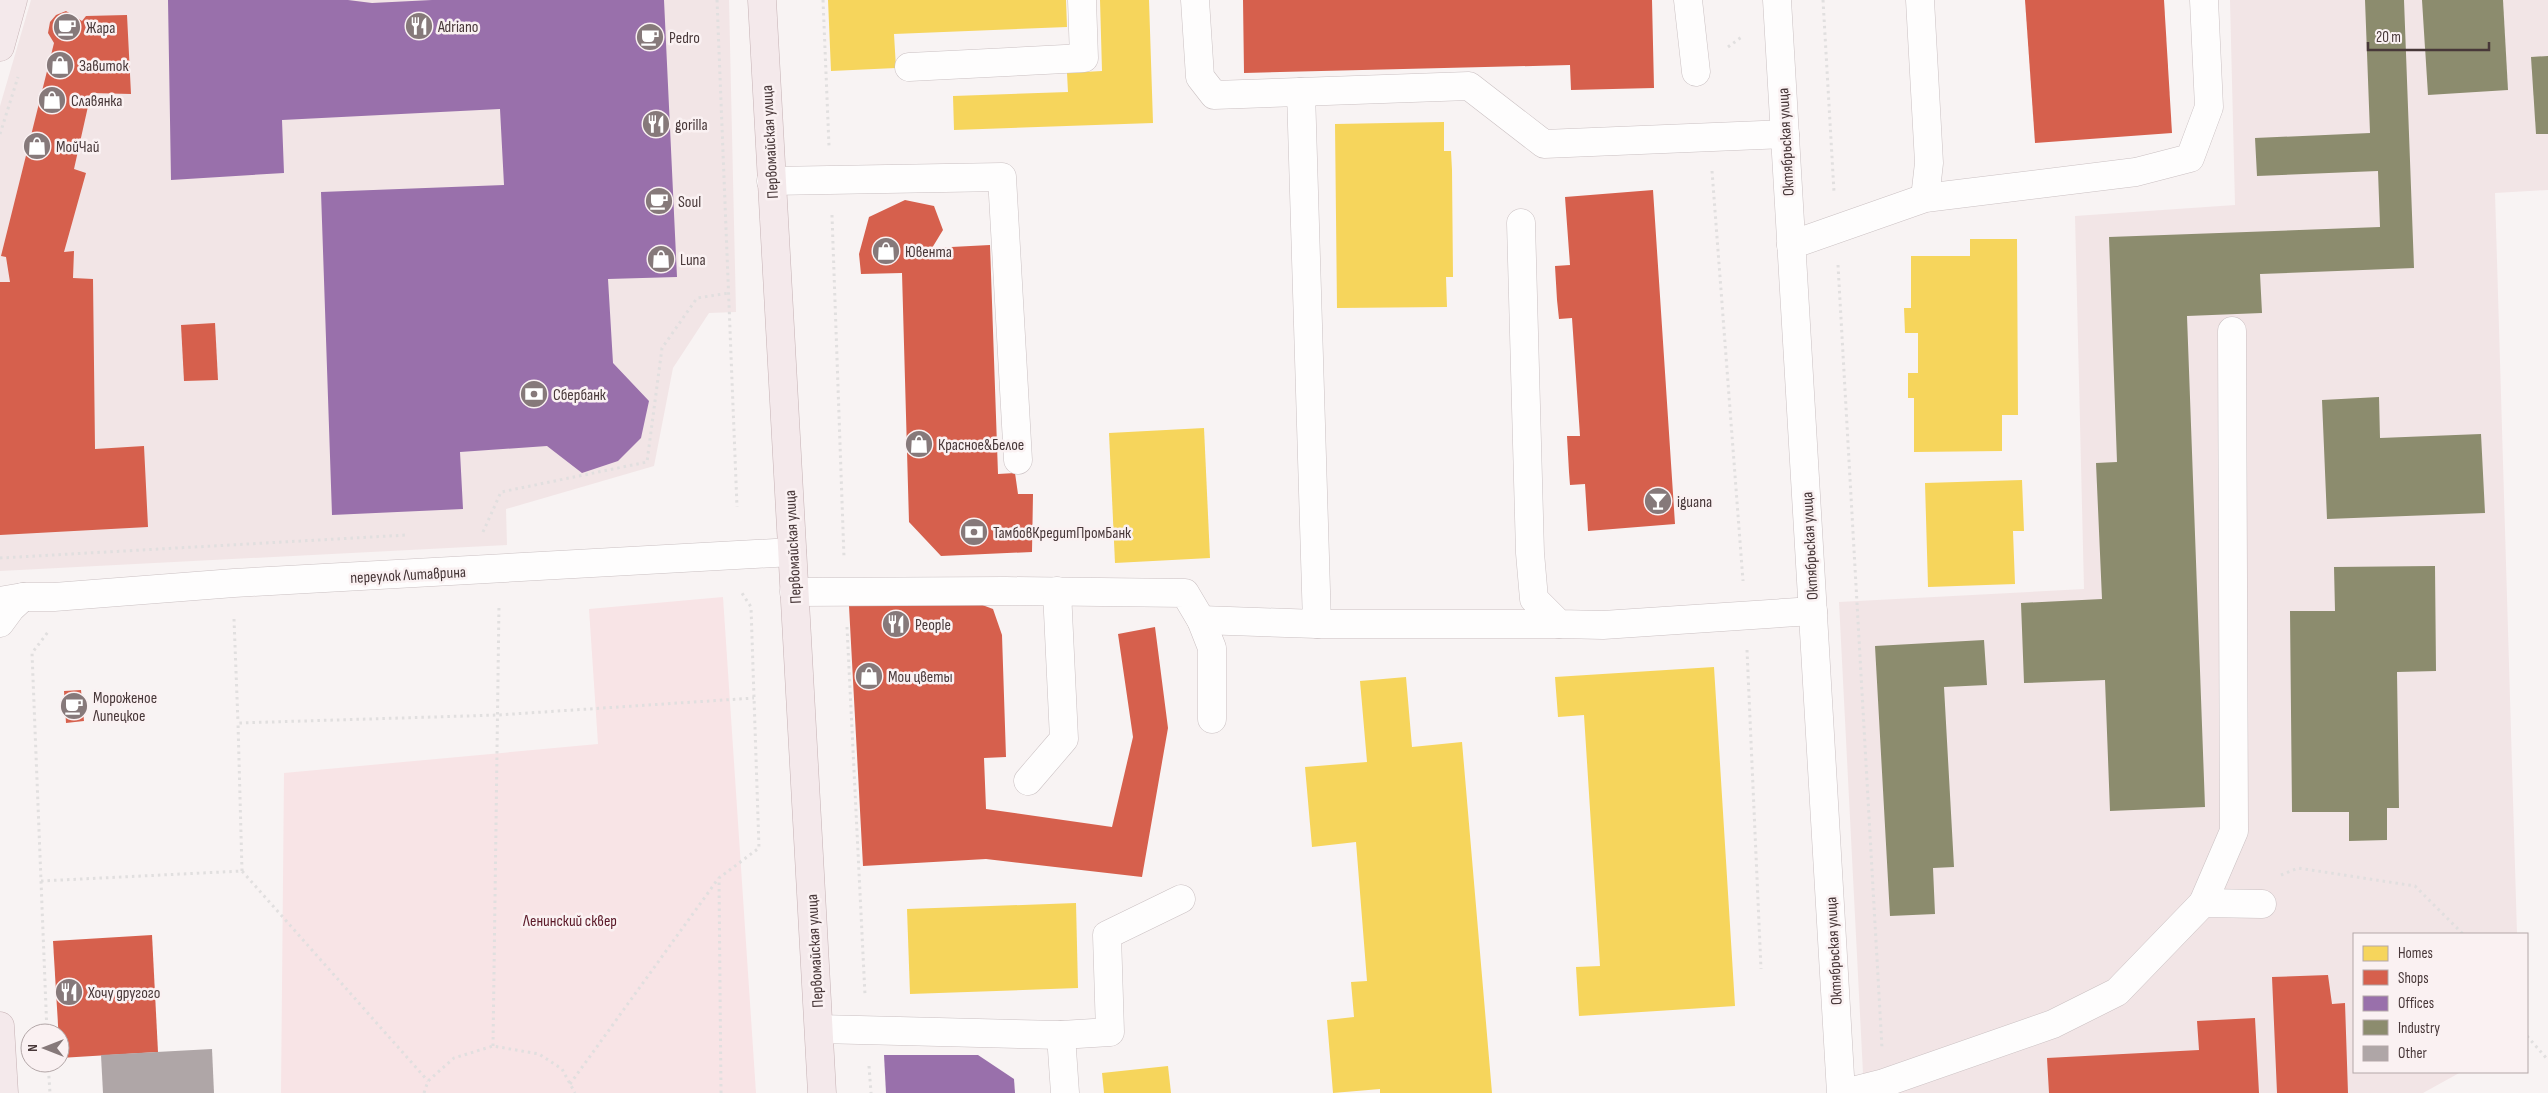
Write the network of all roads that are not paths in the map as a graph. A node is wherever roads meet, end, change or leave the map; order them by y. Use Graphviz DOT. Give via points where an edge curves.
graph roads {
  1 [pos="13,0"];
  2 [pos="762,0"];
  3 [pos="1082,0"];
  4 [pos="1196,0"];
  5 [pos="1688,0"];
  6 [pos="1777,0"];
  7 [pos="1920,0"];
  8 [pos="2204,0"];
  9 [pos="0,47"];
  10 [pos="909,66"];
  11 [pos="1696,72"];
  12 [pos="1301,92"];
  13 [pos="1785,134"];
  14 [pos="771,181"];
  15 [pos="1925,198"];
  16 [pos="1522,223"];
  17 [pos="1791,245"];
  18 [pos="2232,331"];
  19 [pos="1018,460"];
  20 [pos="792,552"];
  21 [pos="1057,591"];
  22 [pos="794,592"];
  23 [pos="12,599"];
  24 [pos="1813,611"];
  25 [pos="1201,620"];
  26 [pos="0,624"];
  27 [pos="1316,624"];
  28 [pos="1559,624"];
  29 [pos="1212,719"];
  30 [pos="1028,781"];
  31 [pos="1180,899"];
  32 [pos="2203,903"];
  33 [pos="2262,904"];
  34 [pos="0,1026"];
  35 [pos="819,1029"];
  36 [pos="1062,1035"];
  37 [pos="4,1093"];
  38 [pos="822,1093"];
  39 [pos="1065,1093"];
  40 [pos="1843,1093"];
  1 -- 9 [label="main road"];
  2 -- 14 [label="main road, Первомайская улица"];
  3 -- 10 [label="street" via="1084,58"];
  4 -- 12 [label="street" via="1200,77 1214,95"];
  5 -- 11 [label="street"];
  6 -- 13 [label="street, Октябрьская улица"];
  7 -- 15 [label="street" via="1929,163"];
  8 -- 15 [label="street" via="2209,107 2190,158 2136,172"];
  12 -- 13 [label="street" via="1469,86 1544,144"];
  12 -- 27 [label="street"];
  13 -- 17 [label="street, Октябрьская улица"];
  14 -- 19 [label="street" via="1002,177"];
  14 -- 20 [label="main road, Первомайская улица"];
  15 -- 17 [label="street"];
  16 -- 28 [label="street" via="1530,553 1534,599"];
  17 -- 24 [label="street, Октябрьская улица"];
  18 -- 32 [label="street" via="2234,830"];
  20 -- 22 [label="main road, Первомайская улица"];
  20 -- 23 [label="street, переулок Литаврина"];
  21 -- 22 [label="street"];
  21 -- 25 [label="street" via="1185,593"];
  21 -- 30 [label="street" via="1064,739"];
  22 -- 35 [label="main road, Первомайская улица"];
  23 -- 26 [label="street, переулок Литаврина" via="11,608"];
  24 -- 28 [label="street" via="1603,625"];
  24 -- 40 [label="street, Октябрьская улица"];
  25 -- 27 [label="street"];
  25 -- 29 [label="street" via="1212,648"];
  27 -- 28 [label="street"];
  31 -- 36 [label="street" via="1108,935 1110,1032"];
  32 -- 33 [label="street"];
  32 -- 40 [label="street" via="2117,992 2053,1024"];
  34 -- 37 [label="main road"];
  35 -- 36 [label="street"];
  35 -- 38 [label="main road, Первомайская улица"];
  36 -- 39 [label="street"];
}
